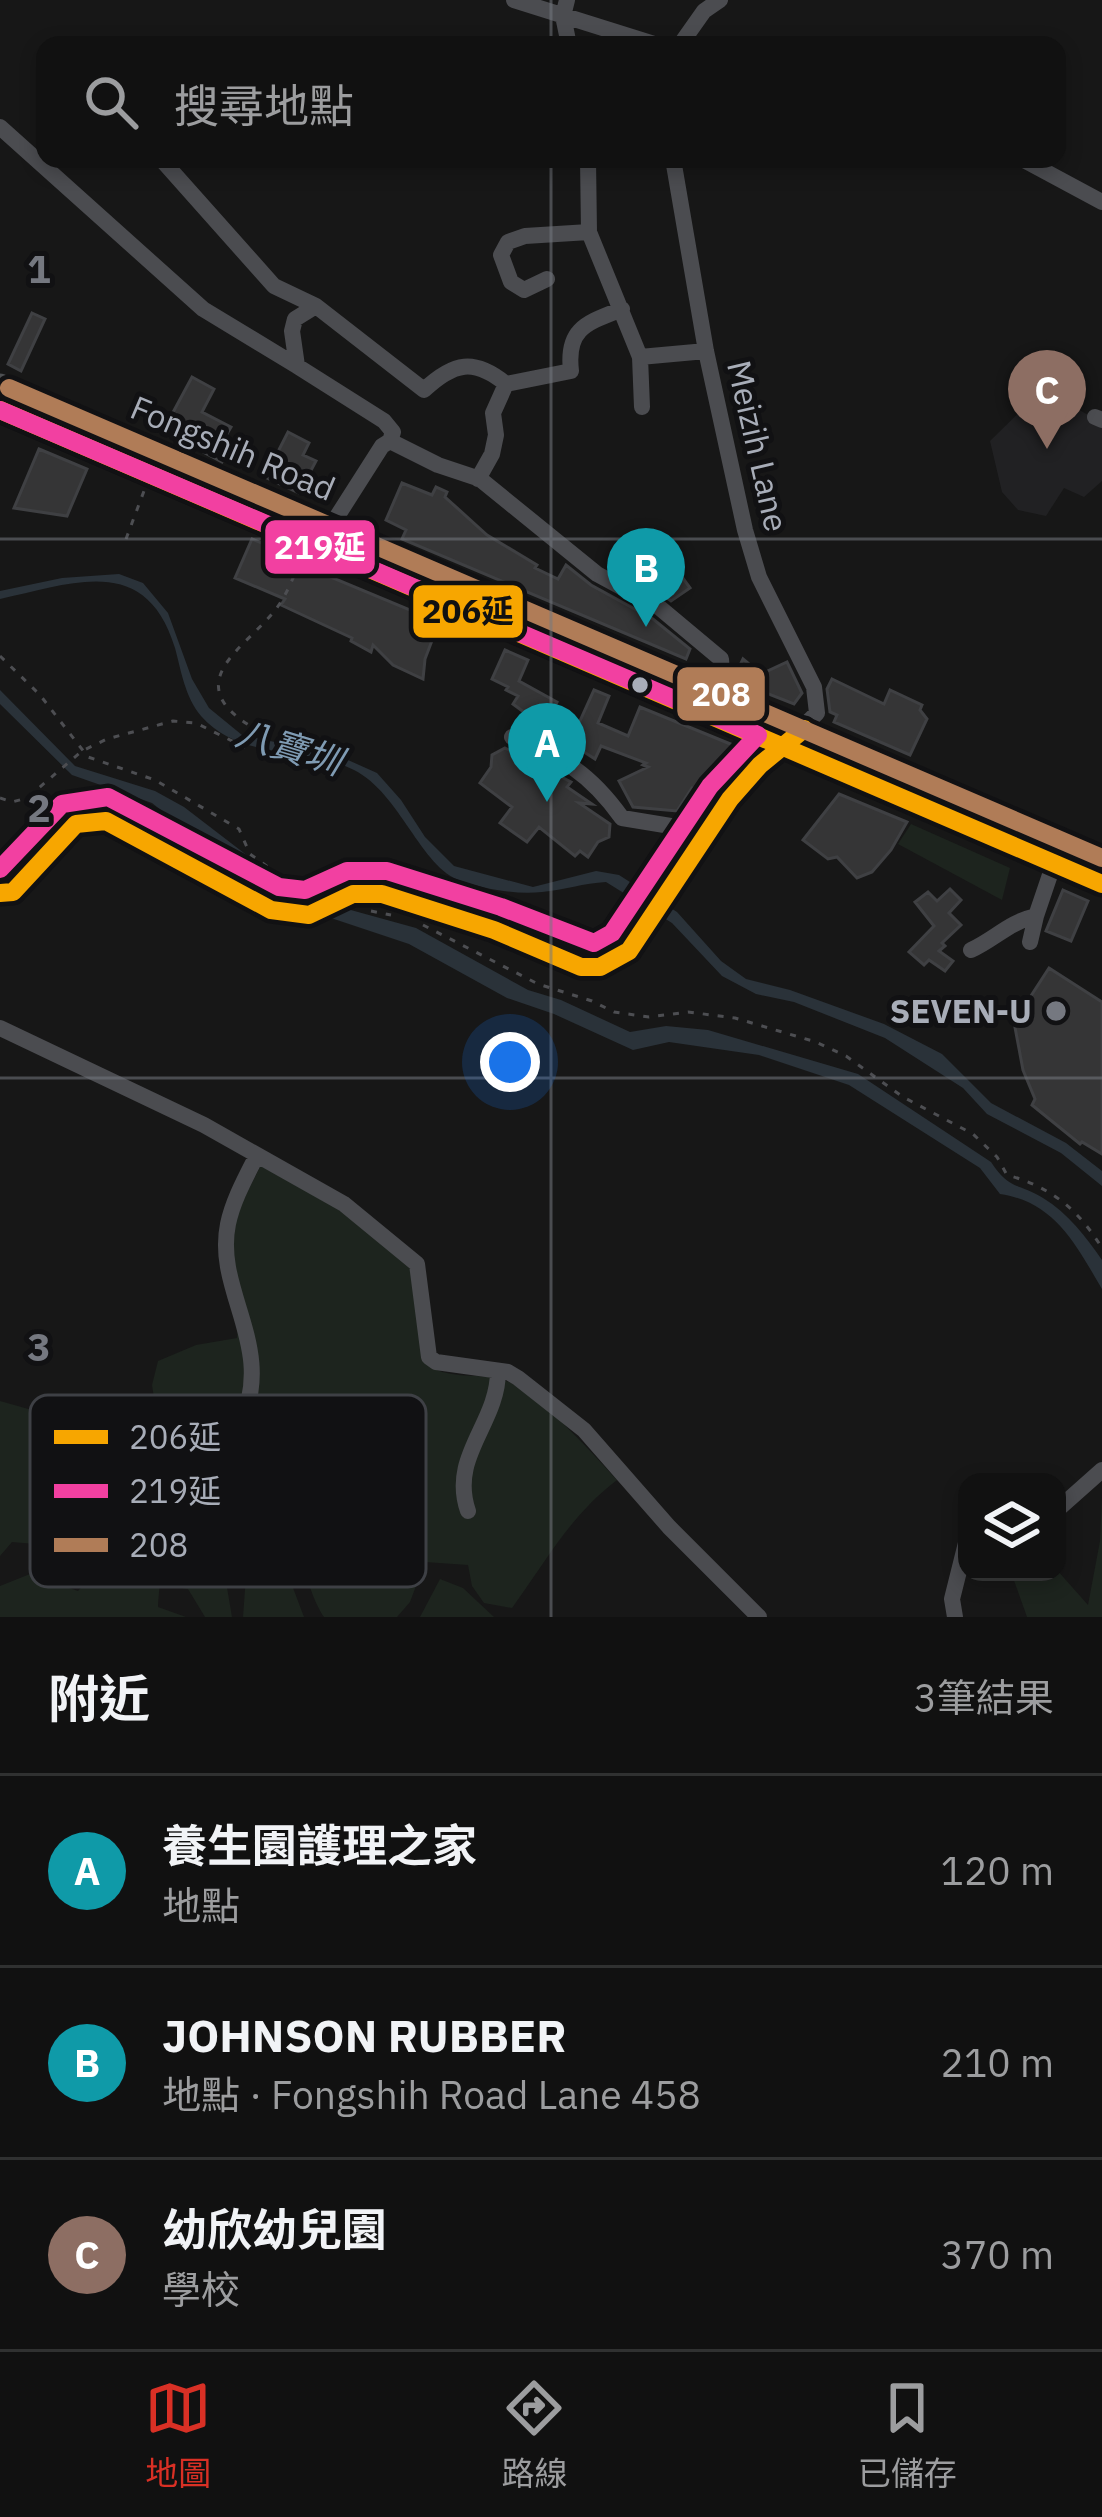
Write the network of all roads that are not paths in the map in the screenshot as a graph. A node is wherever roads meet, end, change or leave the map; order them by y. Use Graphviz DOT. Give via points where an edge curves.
graph roads {
  1 [pos="514,0"];
  2 [pos="720,0"];
  3 [pos="565,8"];
  4 [pos="635,36"];
  5 [pos="686,36"];
  6 [pos="0,127"];
  7 [pos="36,159"];
  8 [pos="46,168"];
  9 [pos="169,168"];
  10 [pos="588,168"];
  11 [pos="676,168"];
  12 [pos="1039,168"];
  13 [pos="1102,202"];
  14 [pos="590,232"];
  15 [pos="547,280"];
  16 [pos="316,306"];
  17 [pos="622,309"];
  18 [pos="706,351"];
  19 [pos="640,357"];
  20 [pos="297,366"];
  21 [pos="0,384"];
  22 [pos="506,384"];
  23 [pos="643,407"];
  24 [pos="0,410"];
  25 [pos="390,441"];
  26 [pos="478,479"];
  27 [pos="331,526"];
  28 [pos="715,691"];
  29 [pos="804,729"];
  30 [pos="512,737"];
  31 [pos="782,747"];
  32 [pos="707,832"];
  33 [pos="1102,857"];
  34 [pos="1054,863"];
  35 [pos="1102,884"];
  36 [pos="0,893"];
  37 [pos="1036,916"];
  38 [pos="1030,942"];
  39 [pos="970,950"];
  40 [pos="0,1028"];
  41 [pos="257,1155"];
  42 [pos="498,1371"];
  43 [pos="249,1395"];
  44 [pos="1102,1470"];
  45 [pos="1066,1502"];
  46 [pos="468,1511"];
  47 [pos="958,1575"];
  48 [pos="759,1617"];
  49 [pos="955,1617"];
  1 -- 3 [label="street"];
  2 -- 5 [label="street"];
  3 -- 4 [label="street"];
  6 -- 7 [label="street"];
  8 -- 20 [label="street" via="202,309"];
  9 -- 16 [label="street" via="274,286"];
  10 -- 14 [label="street"];
  11 -- 18 [label="street, Meizih Lane"];
  12 -- 13 [label="street"];
  14 -- 15 [label="street" via="508,242 501,255 511,282 524,290"];
  14 -- 17 [label="street"];
  16 -- 20 [label="street" via="295,319"];
  16 -- 22 [label="street" via="424,390 462,366"];
  17 -- 19 [label="street"];
  17 -- 22 [label="street" via="575,333 571,371"];
  18 -- 19 [label="street"];
  18 -- 29 [label="street, Meizih Lane" via="759,578 814,687 817,717"];
  19 -- 23 [label="street"];
  20 -- 25 [label="street" via="384,421"];
  21 -- 27 [label="main road, Fongshih Road"];
  22 -- 26 [label="street" via="493,413 492,454"];
  24 -- 31 [label="main road, Fongshih Road"];
  25 -- 26 [label="street"];
  25 -- 27 [label="street"];
  26 -- 28 [label="street" via="597,574 720,654"];
  27 -- 28 [label="main road, Fongshih Road"];
  28 -- 29 [label="main road, Fongshih Road"];
  29 -- 31 [label="street"];
  29 -- 33 [label="main road, Fongshih Road"];
  30 -- 32 [label="street" via="598,785 622,818"];
  31 -- 32 [label="street"];
  31 -- 34 [label="main road, Fongshih Road"];
  32 -- 36 [label="street" via="629,951 615,962 581,967 382,894 353,894 309,915 271,910 106,821 76,824 13,892"];
  34 -- 35 [label="main road, Fongshih Road"];
  34 -- 37 [label="street"];
  37 -- 38 [label="street"];
  37 -- 39 [label="street" via="1011,922"];
  40 -- 41 [label="street"];
  41 -- 42 [label="street" via="344,1204 409,1255 420,1271 429,1357"];
  41 -- 43 [label="street" via="227,1227 252,1349"];
  42 -- 46 [label="street" via="495,1404 460,1487"];
  42 -- 48 [label="street" via="584,1430"];
  44 -- 45 [label="street"];
  47 -- 49 [label="street"];
}
